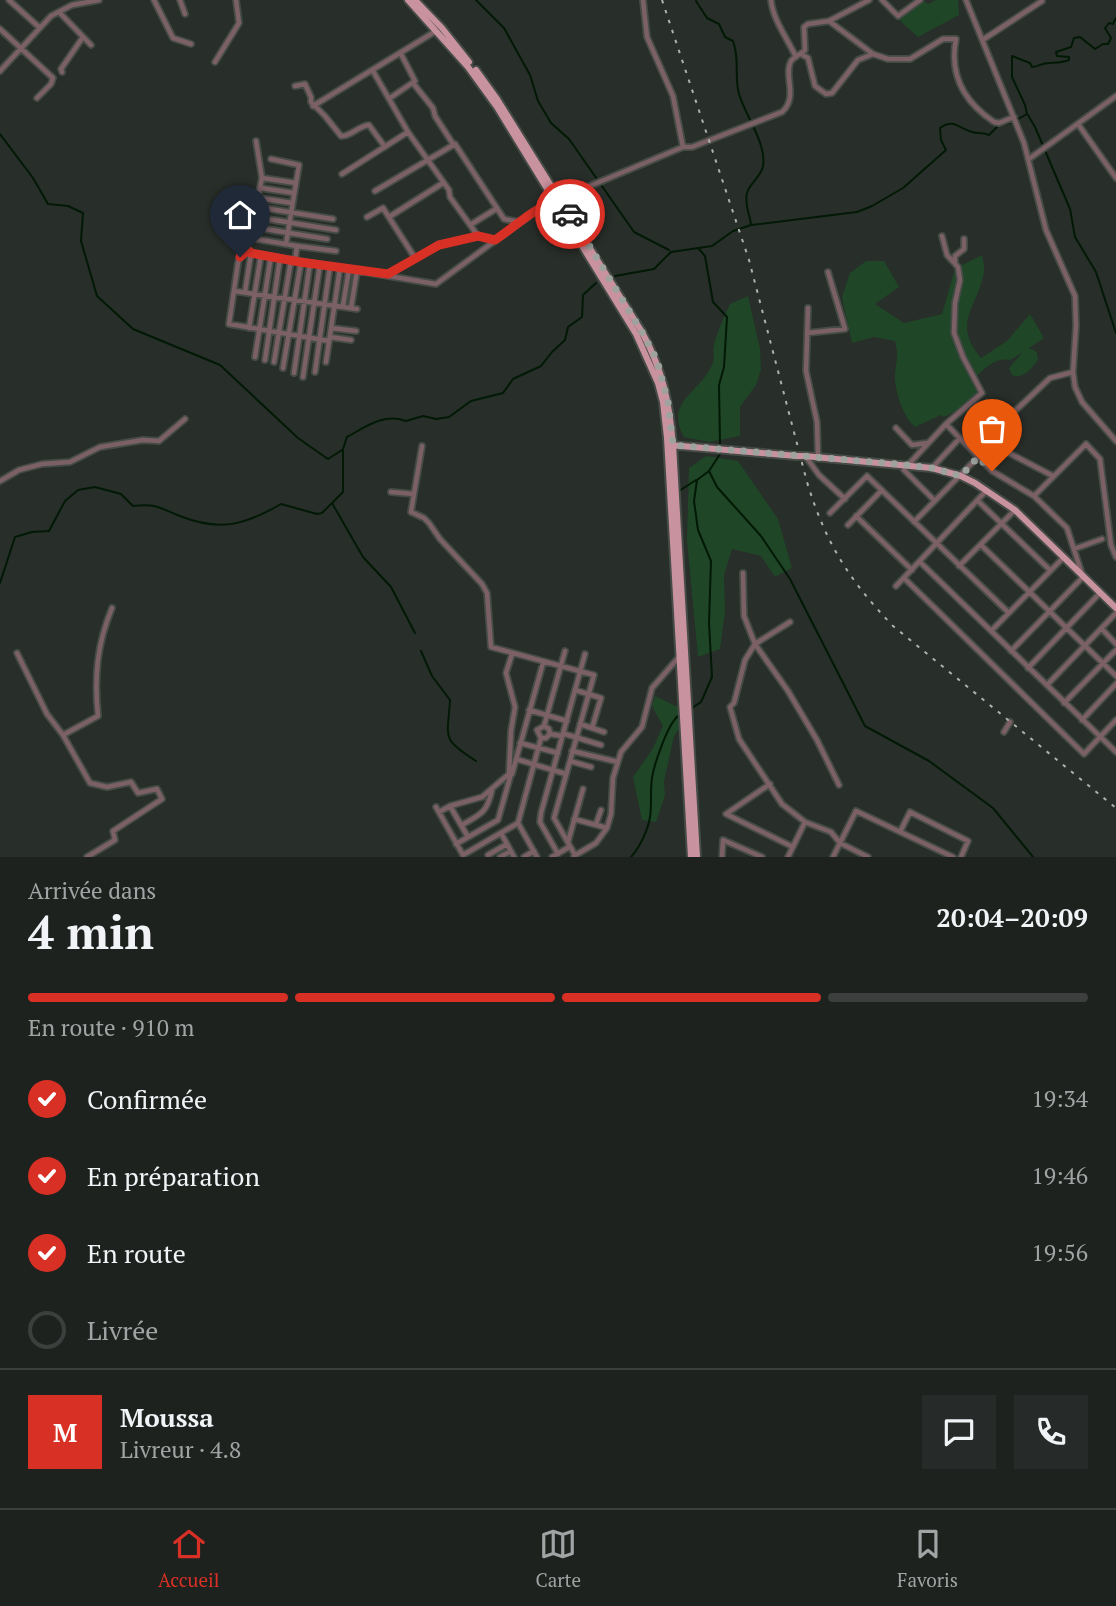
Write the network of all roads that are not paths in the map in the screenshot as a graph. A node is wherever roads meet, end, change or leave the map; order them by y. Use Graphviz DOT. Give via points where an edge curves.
graph roads {
  1 [pos="9,0"];
  2 [pos="99,0"];
  3 [pos="154,0"];
  4 [pos="180,0"];
  5 [pos="236,0"];
  6 [pos="408,0"];
  7 [pos="415,0"];
  8 [pos="643,0"];
  9 [pos="771,0"];
  10 [pos="869,0"];
  11 [pos="882,0"];
  12 [pos="920,0"];
  13 [pos="966,0"];
  14 [pos="1042,1"];
  15 [pos="60,12"];
  16 [pos="185,14"];
  17 [pos="829,21"];
  18 [pos="40,28"];
  19 [pos="0,29"];
  20 [pos="437,31"];
  21 [pos="83,37"];
  22 [pos="984,39"];
  23 [pos="191,44"];
  24 [pos="91,45"];
  25 [pos="22,48"];
  26 [pos="401,54"];
  27 [pos="873,54"];
  28 [pos="798,55"];
  29 [pos="215,62"];
  30 [pos="0,71"];
  31 [pos="373,71"];
  32 [pos="62,72"];
  33 [pos="414,83"];
  34 [pos="295,86"];
  35 [pos="1116,96"];
  36 [pos="37,98"];
  37 [pos="390,98"];
  38 [pos="1109,101"];
  39 [pos="313,106"];
  40 [pos="1116,107"];
  41 [pos="1015,120"];
  42 [pos="1078,124"];
  43 [pos="408,132"];
  44 [pos="256,141"];
  45 [pos="453,144"];
  46 [pos="385,146"];
  47 [pos="683,147"];
  48 [pos="271,159"];
  49 [pos="1029,159"];
  50 [pos="428,160"];
  51 [pos="1114,169"];
  52 [pos="342,174"];
  53 [pos="262,178"];
  54 [pos="1116,178"];
  55 [pos="296,183"];
  56 [pos="443,183"];
  57 [pos="261,188"];
  58 [pos="375,191"];
  59 [pos="294,193"];
  60 [pos="259,198"];
  61 [pos="557,200"];
  62 [pos="292,203"];
  63 [pos="257,207"];
  64 [pos="496,209"];
  65 [pos="291,212"];
  66 [pos="255,217"];
  67 [pos="367,217"];
  68 [pos="389,217"];
  69 [pos="333,219"];
  70 [pos="520,222"];
  71 [pos="289,223"];
  72 [pos="470,225"];
  73 [pos="253,227"];
  74 [pos="336,230"];
  75 [pos="288,233"];
  76 [pos="478,236"];
  77 [pos="942,236"];
  78 [pos="250,238"];
  79 [pos="327,239"];
  80 [pos="964,239"];
  81 [pos="495,240"];
  82 [pos="286,244"];
  83 [pos="297,246"];
  84 [pos="336,251"];
  85 [pos="250,252"];
  86 [pos="261,255"];
  87 [pos="271,256"];
  88 [pos="280,258"];
  89 [pos="415,258"];
  90 [pos="295,261"];
  91 [pos="955,262"];
  92 [pos="310,263"];
  93 [pos="320,264"];
  94 [pos="330,266"];
  95 [pos="340,268"];
  96 [pos="349,269"];
  97 [pos="357,271"];
  98 [pos="828,272"];
  99 [pos="388,274"];
  100 [pos="234,291"];
  101 [pos="245,292"];
  102 [pos="255,294"];
  103 [pos="265,295"];
  104 [pos="275,296"];
  105 [pos="285,298"];
  106 [pos="295,299"];
  107 [pos="305,301"];
  108 [pos="314,302"];
  109 [pos="324,304"];
  110 [pos="334,305"];
  111 [pos="343,307"];
  112 [pos="808,309"];
  113 [pos="249,328"];
  114 [pos="331,328"];
  115 [pos="259,330"];
  116 [pos="356,331"];
  117 [pos="269,332"];
  118 [pos="280,333"];
  119 [pos="807,333"];
  120 [pos="289,334"];
  121 [pos="299,336"];
  122 [pos="309,338"];
  123 [pos="319,339"];
  124 [pos="330,339"];
  125 [pos="351,340"];
  126 [pos="256,358"];
  127 [pos="265,360"];
  128 [pos="274,362"];
  129 [pos="326,362"];
  130 [pos="283,369"];
  131 [pos="315,372"];
  132 [pos="1073,372"];
  133 [pos="293,373"];
  134 [pos="303,377"];
  135 [pos="1016,410"];
  136 [pos="185,419"];
  137 [pos="946,424"];
  138 [pos="896,428"];
  139 [pos="959,439"];
  140 [pos="1116,441"];
  141 [pos="928,443"];
  142 [pos="670,445"];
  143 [pos="422,446"];
  144 [pos="1009,453"];
  145 [pos="802,456"];
  146 [pos="818,457"];
  147 [pos="978,457"];
  148 [pos="906,467"];
  149 [pos="932,468"];
  150 [pos="961,476"];
  151 [pos="1052,476"];
  152 [pos="0,481"];
  153 [pos="881,490"];
  154 [pos="988,490"];
  155 [pos="391,492"];
  156 [pos="414,494"];
  157 [pos="1034,496"];
  158 [pos="845,499"];
  159 [pos="936,501"];
  160 [pos="978,501"];
  161 [pos="1015,510"];
  162 [pos="830,513"];
  163 [pos="856,516"];
  164 [pos="914,523"];
  165 [pos="1002,523"];
  166 [pos="848,526"];
  167 [pos="1102,539"];
  168 [pos="937,543"];
  169 [pos="981,545"];
  170 [pos="1074,549"];
  171 [pos="1116,556"];
  172 [pos="1064,557"];
  173 [pos="920,562"];
  174 [pos="959,566"];
  175 [pos="912,570"];
  176 [pos="1050,570"];
  177 [pos="743,573"];
  178 [pos="1083,577"];
  179 [pos="904,578"];
  180 [pos="896,586"];
  181 [pos="1029,592"];
  182 [pos="1100,593"];
  183 [pos="112,608"];
  184 [pos="1116,611"];
  185 [pos="1049,612"];
  186 [pos="1009,613"];
  187 [pos="790,622"];
  188 [pos="1066,628"];
  189 [pos="1102,629"];
  190 [pos="991,631"];
  191 [pos="754,643"];
  192 [pos="1116,643"];
  193 [pos="1085,646"];
  194 [pos="1116,650"];
  195 [pos="565,651"];
  196 [pos="1011,651"];
  197 [pos="17,653"];
  198 [pos="512,654"];
  199 [pos="585,654"];
  200 [pos="680,657"];
  201 [pos="542,663"];
  202 [pos="1102,663"];
  203 [pos="561,667"];
  204 [pos="1028,668"];
  205 [pos="580,672"];
  206 [pos="1116,676"];
  207 [pos="1116,684"];
  208 [pos="1047,685"];
  209 [pos="575,690"];
  210 [pos="588,694"];
  211 [pos="1065,702"];
  212 [pos="528,710"];
  213 [pos="548,716"];
  214 [pos="1082,720"];
  215 [pos="1116,720"];
  216 [pos="566,721"];
  217 [pos="1010,722"];
  218 [pos="580,724"];
  219 [pos="525,726"];
  220 [pos="544,726"];
  221 [pos="592,729"];
  222 [pos="537,730"];
  223 [pos="604,732"];
  224 [pos="1004,732"];
  225 [pos="550,734"];
  226 [pos="63,735"];
  227 [pos="562,736"];
  228 [pos="577,737"];
  229 [pos="1100,737"];
  230 [pos="541,738"];
  231 [pos="520,743"];
  232 [pos="601,745"];
  233 [pos="539,748"];
  234 [pos="572,751"];
  235 [pos="1116,752"];
  236 [pos="558,753"];
  237 [pos="516,760"];
  238 [pos="570,761"];
  239 [pos="618,762"];
  240 [pos="535,765"];
  241 [pos="591,767"];
  242 [pos="554,770"];
  243 [pos="510,774"];
  244 [pos="566,774"];
  245 [pos="770,784"];
  246 [pos="839,785"];
  247 [pos="492,789"];
  248 [pos="583,789"];
  249 [pos="450,806"];
  250 [pos="601,810"];
  251 [pos="575,819"];
  252 [pos="498,820"];
  253 [pos="805,822"];
  254 [pos="518,823"];
  255 [pos="596,824"];
  256 [pos="462,825"];
  257 [pos="607,828"];
  258 [pos="502,832"];
  259 [pos="900,832"];
  260 [pos="468,836"];
  261 [pos="456,844"];
  262 [pos="482,844"];
  263 [pos="507,844"];
  264 [pos="840,844"];
  265 [pos="568,845"];
  266 [pos="793,847"];
  267 [pos="511,851"];
  268 [pos="534,851"];
  269 [pos="555,855"];
  270 [pos="463,856"];
  271 [pos="489,856"];
  272 [pos="573,856"];
  273 [pos="87,857"];
  274 [pos="500,857"];
  275 [pos="514,857"];
  276 [pos="524,857"];
  277 [pos="537,857"];
  278 [pos="691,857"];
  279 [pos="697,857"];
  280 [pos="722,857"];
  281 [pos="762,857"];
  282 [pos="788,857"];
  283 [pos="833,857"];
  284 [pos="868,857"];
  285 [pos="953,857"];
  286 [pos="961,857"];
  1 -- 18 [label="street"];
  2 -- 15 [label="street"];
  3 -- 23 [label="street" via="173,38"];
  4 -- 16 [label="street"];
  5 -- 29 [label="street" via="239,23"];
  6 -- 20 [label="main road"];
  7 -- 61 [label="main road" via="497,99"];
  8 -- 47 [label="street" via="648,37 673,96"];
  9 -- 28 [label="street" via="772,16"];
  10 -- 17 [label="street"];
  11 -- 12 [label="street" via="898,16"];
  13 -- 22 [label="street"];
  14 -- 22 [label="street"];
  15 -- 18 [label="street"];
  15 -- 21 [label="street"];
  17 -- 27 [label="street"];
  17 -- 28 [label="street" via="804,27 805,50"];
  18 -- 25 [label="street"];
  19 -- 25 [label="street"];
  20 -- 26 [label="street"];
  20 -- 61 [label="main road" via="484,89"];
  21 -- 24 [label="street"];
  21 -- 32 [label="street"];
  22 -- 41 [label="street"];
  25 -- 30 [label="street"];
  25 -- 36 [label="street" via="52,78"];
  26 -- 31 [label="street"];
  26 -- 33 [label="street"];
  27 -- 28 [label="street" via="858,60 832,93 825,94 815,86 808,58"];
  27 -- 41 [label="street" via="910,59 943,39 956,39 956,75 967,97 994,122"];
  28 -- 47 [label="street" via="790,66 786,109"];
  31 -- 37 [label="street"];
  31 -- 39 [label="street"];
  33 -- 37 [label="street"];
  33 -- 45 [label="street"];
  34 -- 39 [label="street" via="305,84"];
  35 -- 38 [label="street"];
  37 -- 43 [label="street"];
  38 -- 40 [label="street"];
  38 -- 42 [label="street"];
  39 -- 46 [label="street" via="341,136 369,125"];
  41 -- 49 [label="street"];
  42 -- 49 [label="street"];
  42 -- 51 [label="street"];
  43 -- 46 [label="street"];
  43 -- 50 [label="street"];
  44 -- 53 [label="street"];
  45 -- 50 [label="street"];
  45 -- 64 [label="street"];
  46 -- 52 [label="street"];
  47 -- 61 [label="street"];
  48 -- 55 [label="street" via="298,163"];
  49 -- 132 [label="street" via="1046,230 1075,296"];
  50 -- 56 [label="street"];
  50 -- 58 [label="street"];
  51 -- 54 [label="street"];
  53 -- 55 [label="street"];
  53 -- 57 [label="street"];
  55 -- 59 [label="street"];
  56 -- 68 [label="street"];
  56 -- 72 [label="street"];
  57 -- 59 [label="street"];
  57 -- 60 [label="street"];
  59 -- 62 [label="street"];
  60 -- 62 [label="street"];
  60 -- 63 [label="street"];
  61 -- 70 [label="street"];
  61 -- 142 [label="main road" via="644,346 663,402"];
  62 -- 65 [label="street"];
  63 -- 65 [label="street"];
  63 -- 66 [label="street"];
  64 -- 70 [label="street" via="504,219"];
  64 -- 72 [label="street"];
  65 -- 69 [label="street"];
  65 -- 71 [label="street"];
  66 -- 71 [label="street"];
  66 -- 73 [label="street"];
  67 -- 68 [label="street" via="382,208"];
  68 -- 89 [label="street"];
  70 -- 81 [label="street"];
  71 -- 74 [label="street"];
  71 -- 75 [label="street"];
  72 -- 76 [label="street"];
  73 -- 75 [label="street"];
  73 -- 78 [label="street"];
  75 -- 79 [label="street"];
  75 -- 82 [label="street"];
  76 -- 81 [label="street"];
  76 -- 89 [label="street" via="439,245"];
  77 -- 91 [label="street" via="947,255"];
  78 -- 82 [label="street"];
  78 -- 85 [label="street"];
  80 -- 91 [label="street" via="964,249"];
  81 -- 99 [label="street" via="436,284"];
  82 -- 83 [label="street"];
  83 -- 84 [label="street"];
  83 -- 90 [label="street"];
  85 -- 86 [label="street"];
  85 -- 100 [label="street" via="240,257"];
  85 -- 101 [label="street"];
  86 -- 87 [label="street"];
  86 -- 102 [label="street"];
  87 -- 88 [label="street"];
  87 -- 103 [label="street"];
  88 -- 90 [label="street"];
  88 -- 104 [label="street"];
  89 -- 99 [label="street"];
  90 -- 92 [label="street"];
  90 -- 105 [label="street"];
  90 -- 106 [label="street"];
  91 -- 137 [label="street" via="960,280 954,333 982,393"];
  92 -- 93 [label="street"];
  92 -- 107 [label="street"];
  93 -- 94 [label="street"];
  93 -- 108 [label="street"];
  94 -- 95 [label="street"];
  94 -- 109 [label="street"];
  95 -- 96 [label="street"];
  95 -- 110 [label="street"];
  96 -- 97 [label="street"];
  96 -- 111 [label="street"];
  97 -- 99 [label="street"];
  97 -- 111 [label="street" via="354,308"];
  98 -- 119 [label="street" via="845,329"];
  100 -- 101 [label="street"];
  100 -- 113 [label="street" via="229,324"];
  101 -- 102 [label="street"];
  102 -- 103 [label="street"];
  102 -- 113 [label="street"];
  103 -- 104 [label="street"];
  103 -- 115 [label="street"];
  104 -- 105 [label="street"];
  104 -- 117 [label="street"];
  105 -- 106 [label="street"];
  105 -- 118 [label="street"];
  106 -- 107 [label="street"];
  106 -- 120 [label="street"];
  107 -- 108 [label="street"];
  107 -- 121 [label="street"];
  108 -- 109 [label="street"];
  108 -- 122 [label="street"];
  109 -- 110 [label="street"];
  109 -- 123 [label="street"];
  110 -- 111 [label="street"];
  110 -- 114 [label="street"];
  112 -- 119 [label="street"];
  113 -- 115 [label="street"];
  114 -- 116 [label="street"];
  114 -- 124 [label="street"];
  115 -- 117 [label="street"];
  115 -- 126 [label="street"];
  117 -- 118 [label="street"];
  117 -- 127 [label="street"];
  118 -- 120 [label="street"];
  118 -- 128 [label="street"];
  119 -- 146 [label="street" via="806,371 817,422"];
  120 -- 121 [label="street"];
  120 -- 130 [label="street"];
  121 -- 122 [label="street"];
  121 -- 133 [label="street"];
  122 -- 123 [label="street"];
  122 -- 134 [label="street"];
  123 -- 124 [label="street"];
  123 -- 131 [label="street"];
  124 -- 125 [label="street"];
  124 -- 129 [label="street"];
  132 -- 135 [label="street" via="1050,378"];
  132 -- 140 [label="street" via="1082,402"];
  136 -- 152 [label="street" via="159,440 100,447 71,462 19,470"];
  137 -- 139 [label="street"];
  137 -- 141 [label="street"];
  138 -- 141 [label="street" via="912,445"];
  139 -- 147 [label="street"];
  139 -- 149 [label="street"];
  141 -- 148 [label="street"];
  142 -- 145 [label="main road"];
  142 -- 200 [label="main road"];
  142 -- 279 [label="main road"];
  143 -- 156 [label="street"];
  144 -- 151 [label="street"];
  145 -- 146 [label="main road"];
  145 -- 158 [label="street"];
  146 -- 148 [label="main road"];
  147 -- 150 [label="street"];
  147 -- 157 [label="street"];
  148 -- 149 [label="main road"];
  148 -- 159 [label="street"];
  149 -- 150 [label="main road"];
  150 -- 154 [label="main road"];
  150 -- 159 [label="street"];
  151 -- 157 [label="street"];
  151 -- 171 [label="street" via="1086,444 1100,458"];
  153 -- 158 [label="street" via="867,476"];
  153 -- 163 [label="street"];
  153 -- 164 [label="street"];
  154 -- 160 [label="street"];
  154 -- 161 [label="main road"];
  155 -- 156 [label="street"];
  156 -- 198 [label="street" via="411,512 429,523 487,593 491,647"];
  157 -- 170 [label="street" via="1068,528"];
  158 -- 162 [label="street"];
  159 -- 164 [label="street"];
  160 -- 165 [label="street"];
  160 -- 168 [label="street"];
  161 -- 165 [label="street"];
  161 -- 172 [label="main road"];
  163 -- 166 [label="street"];
  163 -- 175 [label="street"];
  164 -- 168 [label="street"];
  165 -- 169 [label="street"];
  165 -- 176 [label="street"];
  167 -- 170 [label="street"];
  168 -- 173 [label="street"];
  168 -- 174 [label="street"];
  169 -- 174 [label="street"];
  169 -- 181 [label="street"];
  170 -- 178 [label="street"];
  172 -- 176 [label="street"];
  172 -- 178 [label="main road"];
  173 -- 175 [label="street"];
  173 -- 190 [label="street"];
  174 -- 186 [label="street"];
  175 -- 179 [label="street"];
  176 -- 181 [label="street"];
  177 -- 191 [label="street" via="744,616"];
  178 -- 182 [label="main road"];
  178 -- 185 [label="street"];
  179 -- 180 [label="street"];
  179 -- 229 [label="street" via="1084,754"];
  181 -- 185 [label="street"];
  181 -- 186 [label="street"];
  182 -- 184 [label="main road"];
  182 -- 188 [label="street"];
  183 -- 226 [label="street" via="96,666 99,716"];
  184 -- 189 [label="street"];
  185 -- 188 [label="street"];
  185 -- 196 [label="street"];
  186 -- 190 [label="street"];
  187 -- 191 [label="street"];
  188 -- 193 [label="street"];
  188 -- 204 [label="street"];
  189 -- 192 [label="street"];
  189 -- 193 [label="street"];
  190 -- 196 [label="street"];
  191 -- 245 [label="street" via="730,707 740,739"];
  191 -- 246 [label="street" via="788,691"];
  193 -- 202 [label="street"];
  193 -- 208 [label="street"];
  194 -- 202 [label="street"];
  195 -- 203 [label="street"];
  196 -- 204 [label="street"];
  197 -- 226 [label="street" via="47,714"];
  198 -- 201 [label="street"];
  198 -- 243 [label="street" via="506,673 515,707"];
  199 -- 205 [label="street"];
  200 -- 239 [label="street" via="649,692 642,727"];
  200 -- 278 [label="main road"];
  201 -- 203 [label="street"];
  201 -- 212 [label="street"];
  202 -- 206 [label="street"];
  202 -- 211 [label="street"];
  203 -- 205 [label="street"];
  203 -- 213 [label="street"];
  204 -- 208 [label="street"];
  205 -- 209 [label="street"];
  205 -- 210 [label="street" via="594,676"];
  207 -- 214 [label="street"];
  208 -- 211 [label="street"];
  209 -- 210 [label="street"];
  209 -- 216 [label="street"];
  210 -- 218 [label="street"];
  210 -- 221 [label="street" via="601,698"];
  211 -- 214 [label="street"];
  212 -- 213 [label="street"];
  212 -- 219 [label="street"];
  213 -- 216 [label="street"];
  213 -- 220 [label="street"];
  214 -- 229 [label="street"];
  215 -- 229 [label="street"];
  216 -- 227 [label="street"];
  217 -- 224 [label="street"];
  218 -- 221 [label="street"];
  218 -- 228 [label="street"];
  219 -- 222 [label="street"];
  219 -- 231 [label="street"];
  220 -- 222 [label="street"];
  220 -- 225 [label="street"];
  221 -- 223 [label="street"];
  222 -- 230 [label="street"];
  225 -- 227 [label="street"];
  225 -- 230 [label="street"];
  226 -- 273 [label="street" via="90,783 107,787 131,782 138,793 157,789 162,799 113,831 116,840"];
  227 -- 228 [label="street"];
  227 -- 236 [label="street"];
  228 -- 232 [label="street"];
  228 -- 234 [label="street"];
  229 -- 235 [label="street"];
  230 -- 233 [label="street"];
  231 -- 233 [label="street"];
  231 -- 237 [label="street"];
  233 -- 236 [label="street"];
  233 -- 240 [label="street"];
  234 -- 238 [label="street"];
  234 -- 239 [label="street"];
  236 -- 242 [label="street"];
  237 -- 240 [label="street"];
  237 -- 243 [label="street"];
  238 -- 241 [label="street"];
  238 -- 244 [label="street"];
  239 -- 257 [label="street"];
  240 -- 242 [label="street"];
  240 -- 254 [label="street"];
  242 -- 244 [label="street"];
  242 -- 269 [label="street" via="540,822"];
  243 -- 247 [label="street"];
  243 -- 252 [label="street"];
  244 -- 265 [label="street" via="554,818"];
  245 -- 253 [label="street" via="782,804"];
  245 -- 266 [label="street" via="726,814"];
  247 -- 249 [label="street" via="482,797"];
  247 -- 256 [label="street" via="484,812"];
  248 -- 251 [label="street"];
  249 -- 256 [label="street"];
  249 -- 261 [label="street" via="437,809"];
  250 -- 255 [label="street"];
  251 -- 255 [label="street"];
  251 -- 265 [label="street"];
  252 -- 258 [label="street"];
  252 -- 260 [label="street"];
  253 -- 264 [label="street" via="831,832"];
  253 -- 266 [label="street"];
  254 -- 258 [label="street"];
  254 -- 268 [label="street"];
  255 -- 257 [label="street"];
  256 -- 260 [label="street"];
  257 -- 272 [label="street" via="596,843"];
  258 -- 262 [label="street"];
  258 -- 263 [label="street"];
  259 -- 264 [label="street" via="856,811"];
  259 -- 285 [label="street"];
  259 -- 286 [label="street" via="910,812 968,841"];
  260 -- 261 [label="street"];
  261 -- 270 [label="street"];
  262 -- 270 [label="street"];
  262 -- 271 [label="street"];
  263 -- 267 [label="street"];
  263 -- 271 [label="street"];
  264 -- 283 [label="street"];
  264 -- 284 [label="street"];
  265 -- 269 [label="street"];
  265 -- 272 [label="street"];
  266 -- 282 [label="street"];
  267 -- 274 [label="street"];
  267 -- 275 [label="street"];
  268 -- 276 [label="street"];
  268 -- 277 [label="street"];
  280 -- 281 [label="street" via="723,840"];
}
